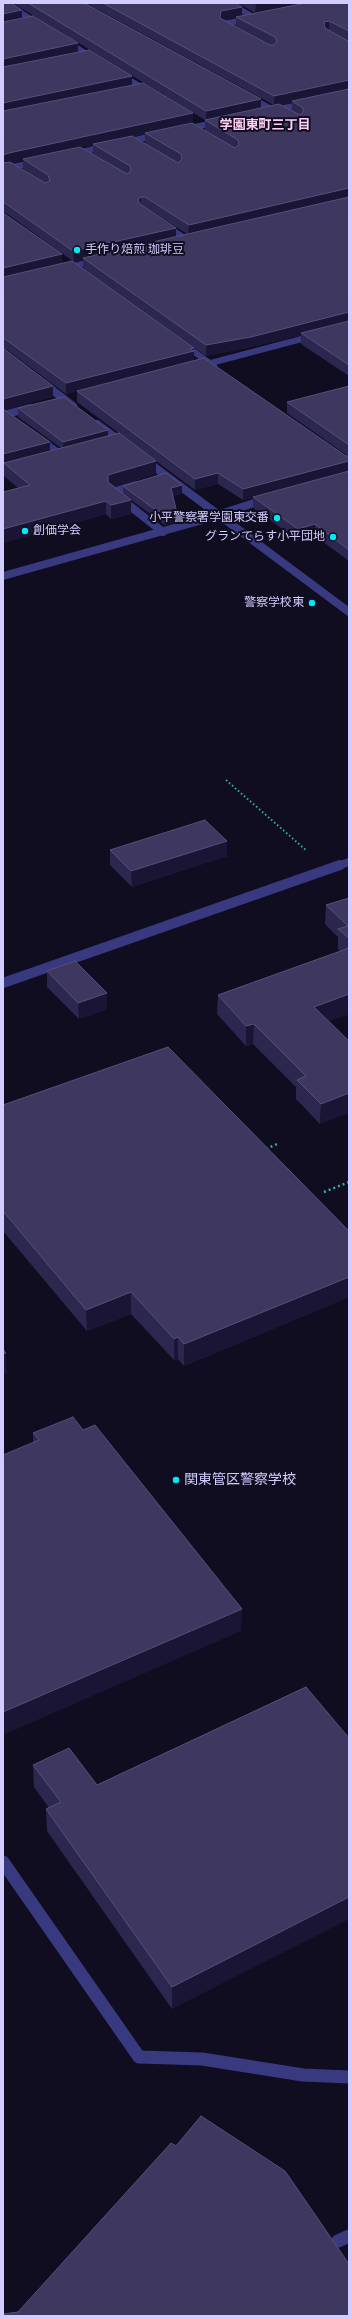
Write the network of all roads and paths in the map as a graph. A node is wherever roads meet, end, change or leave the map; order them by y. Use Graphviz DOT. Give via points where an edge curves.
graph roads {
  1 [pos="5,3"];
  2 [pos="232,3"];
  3 [pos="263,16"];
  4 [pos="256,18"];
  5 [pos="34,21"];
  6 [pos="26,22"];
  7 [pos="46,28"];
  8 [pos="235,31"];
  9 [pos="58,36"];
  10 [pos="89,55"];
  11 [pos="81,57"];
  12 [pos="102,64"];
  13 [pos="116,72"];
  14 [pos="143,88"];
  15 [pos="136,90"];
  16 [pos="245,95"];
  17 [pos="157,96"];
  18 [pos="310,102"];
  19 [pos="276,110"];
  20 [pos="266,112"];
  21 [pos="285,113"];
  22 [pos="228,120"];
  23 [pos="198,121"];
  24 [pos="205,125"];
  25 [pos="193,128"];
  26 [pos="178,131"];
  27 [pos="199,131"];
  28 [pos="163,134"];
  29 [pos="133,141"];
  30 [pos="118,144"];
  31 [pos="139,145"];
  32 [pos="110,146"];
  33 [pos="81,152"];
  34 [pos="66,155"];
  35 [pos="88,156"];
  36 [pos="42,160"];
  37 [pos="11,167"];
  38 [pos="3,169"];
  39 [pos="22,174"];
  40 [pos="162,223"];
  41 [pos="195,238"];
  42 [pos="188,240"];
  43 [pos="177,242"];
  44 [pos="102,259"];
  45 [pos="56,270"];
  46 [pos="320,335"];
  47 [pos="178,341"];
  48 [pos="210,363"];
  49 [pos="202,365"];
  50 [pos="222,372"];
  51 [pos="34,376"];
  52 [pos="76,396"];
  53 [pos="64,399"];
  54 [pos="57,401"];
  55 [pos="34,407"];
  56 [pos="7,416"];
  57 [pos="31,432"];
  58 [pos="62,456"];
  59 [pos="167,476"];
  60 [pos="277,496"];
  61 [pos="220,515"];
  62 [pos="163,532"];
  63 [pos="3,576"];
  64 [pos="349,612"];
  65 [pos="226,780"];
  66 [pos="349,862"];
  67 [pos="328,869"];
  68 [pos="3,983"];
  69 [pos="277,1144"];
  70 [pos="265,1149"];
  71 [pos="349,1182"];
  72 [pos="324,1192"];
  73 [pos="3,1862"];
  74 [pos="349,2077"];
  1 -- 5 [label="street"];
  2 -- 4 [label="street"];
  3 -- 4 [label="street"];
  4 -- 8 [label="street" via="223,24"];
  5 -- 6 [label="street"];
  5 -- 7 [label="street"];
  9 -- 10 [label="street"];
  10 -- 11 [label="street"];
  10 -- 12 [label="street"];
  13 -- 14 [label="street"];
  14 -- 15 [label="street"];
  14 -- 17 [label="street"];
  16 -- 19 [label="street"];
  18 -- 19 [label="street"];
  19 -- 20 [label="street"];
  19 -- 21 [label="street"];
  22 -- 24 [label="street"];
  23 -- 24 [label="street"];
  24 -- 25 [label="street"];
  25 -- 26 [label="street"];
  25 -- 27 [label="street"];
  28 -- 29 [label="street"];
  29 -- 30 [label="street"];
  29 -- 31 [label="street"];
  32 -- 33 [label="street"];
  33 -- 34 [label="street"];
  33 -- 35 [label="street"];
  36 -- 37 [label="street"];
  37 -- 38 [label="street"];
  37 -- 39 [label="street"];
  40 -- 42 [label="street"];
  41 -- 42 [label="street"];
  42 -- 43 [label="street"];
  44 -- 45 [label="street"];
  46 -- 48 [label="street"];
  47 -- 48 [label="street"];
  48 -- 49 [label="street"];
  48 -- 50 [label="street"];
  51 -- 53 [label="street"];
  52 -- 53 [label="street"];
  53 -- 54 [label="street"];
  53 -- 59 [label="street" via="116,442 135,452"];
  55 -- 56 [label="street"];
  57 -- 58 [label="street"];
  59 -- 61 [label="street"];
  59 -- 62 [label="street" via="112,492"];
  60 -- 61 [label="street"];
  61 -- 62 [label="street"];
  61 -- 64 [label="street"];
  62 -- 63 [label="street"];
  65 -- 67 [label="path"];
  66 -- 67 [label="street"];
  67 -- 68 [label="street"];
  69 -- 70 [label="path"];
  71 -- 72 [label="path"];
  73 -- 74 [label="street" via="139,2057 202,2059 302,2075"];
}
